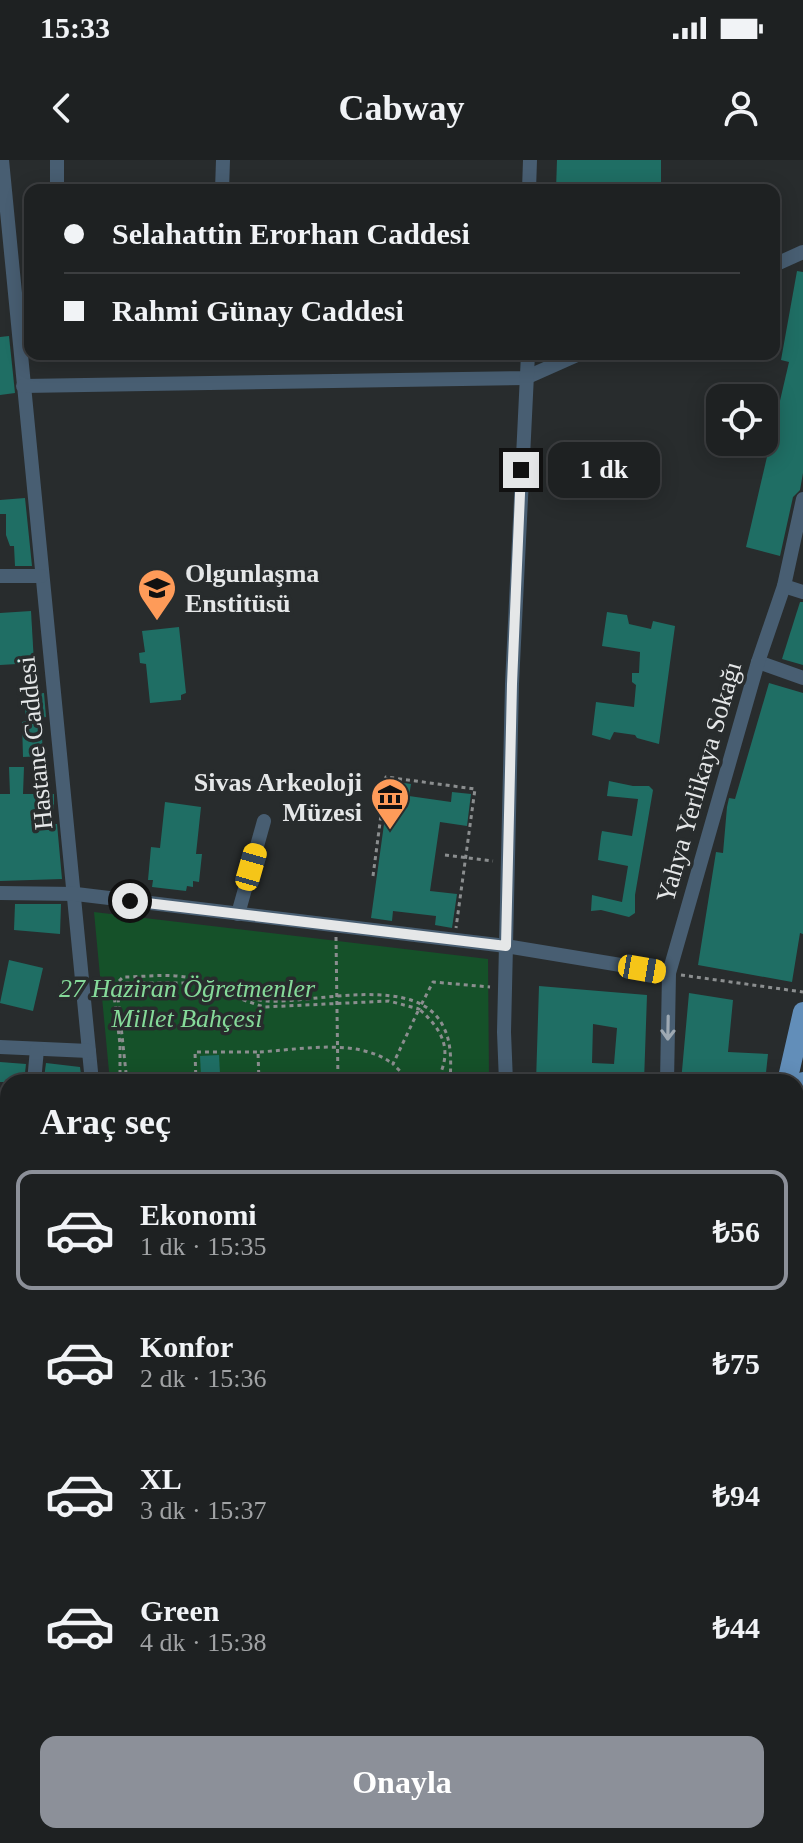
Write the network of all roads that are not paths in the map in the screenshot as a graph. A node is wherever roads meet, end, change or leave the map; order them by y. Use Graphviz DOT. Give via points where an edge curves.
graph roads {
  1 [pos="2,160"];
  2 [pos="57,160"];
  3 [pos="223,160"];
  4 [pos="530,160"];
  5 [pos="57,184"];
  6 [pos="222,184"];
  7 [pos="529,184"];
  8 [pos="803,252"];
  9 [pos="780,262"];
  10 [pos="527,360"];
  11 [pos="566,360"];
  12 [pos="525,378"];
  13 [pos="23,386"];
  14 [pos="803,499"];
  15 [pos="0,576"];
  16 [pos="41,576"];
  17 [pos="784,586"];
  18 [pos="803,592"];
  19 [pos="758,662"];
  20 [pos="803,678"];
  21 [pos="264,821"];
  22 [pos="0,893"];
  23 [pos="76,894"];
  24 [pos="238,914"];
  25 [pos="506,946"];
  26 [pos="669,973"];
  27 [pos="803,1012"];
  28 [pos="0,1047"];
  29 [pos="37,1049"];
  30 [pos="89,1051"];
  31 [pos="35,1074"];
  32 [pos="91,1074"];
  33 [pos="506,1074"];
  34 [pos="667,1074"];
  35 [pos="789,1074"];
  1 -- 13 [label="street, Hastane Caddesi"];
  2 -- 5 [label="street"];
  3 -- 6 [label="street"];
  4 -- 7 [label="street"];
  8 -- 9 [label="street"];
  10 -- 12 [label="street"];
  11 -- 12 [label="street"];
  12 -- 13 [label="street"];
  12 -- 25 [label="street"];
  13 -- 16 [label="street, Hastane Caddesi"];
  14 -- 17 [label="street, Yahya Yerlikaya Sokağı"];
  15 -- 16 [label="street"];
  16 -- 23 [label="street, Hastane Caddesi"];
  17 -- 18 [label="street"];
  17 -- 19 [label="street, Yahya Yerlikaya Sokağı"];
  19 -- 20 [label="street"];
  19 -- 26 [label="street, Yahya Yerlikaya Sokağı"];
  21 -- 24 [label="street"];
  22 -- 23 [label="street"];
  23 -- 24 [label="street"];
  23 -- 30 [label="street, Hastane Caddesi"];
  24 -- 25 [label="street"];
  25 -- 26 [label="street"];
  25 -- 33 [label="street"];
  26 -- 34 [label="street, Yahya Yerlikaya Sokağı, one-way"];
  27 -- 35 [label="main road"];
  28 -- 29 [label="street"];
  29 -- 30 [label="street"];
  29 -- 31 [label="street"];
  30 -- 32 [label="street, Hastane Caddesi"];
}
